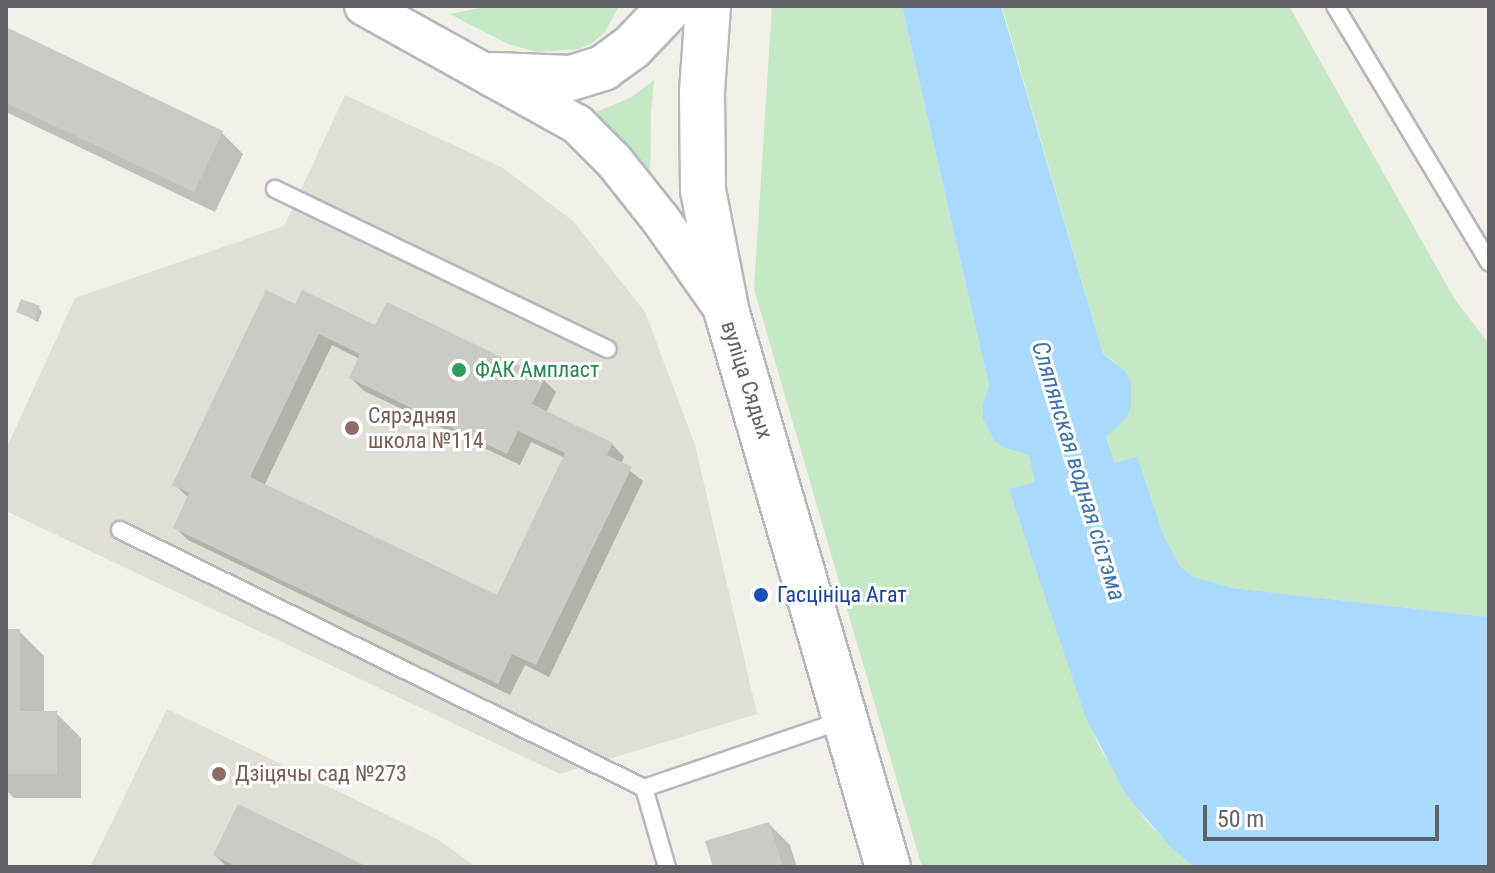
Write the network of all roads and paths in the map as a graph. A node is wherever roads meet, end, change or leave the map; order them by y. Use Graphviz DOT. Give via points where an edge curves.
graph roads {
  1 [pos="364,6"];
  2 [pos="671,6"];
  3 [pos="708,6"];
  4 [pos="1335,6"];
  5 [pos="494,75"];
  6 [pos="275,189"];
  7 [pos="1489,262"];
  8 [pos="727,313"];
  9 [pos="608,349"];
  10 [pos="120,530"];
  11 [pos="845,720"];
  12 [pos="644,788"];
  13 [pos="667,867"];
  14 [pos="888,867"];
  1 -- 5 [label="street, вуліца Сядых"];
  2 -- 5 [label="main road" via="632,47 603,68 571,78"];
  3 -- 8 [label="main road" via="703,190"];
  4 -- 7 [label="lane"];
  5 -- 8 [label="street, вуліца Сядых" via="577,124 614,161"];
  6 -- 9 [label="lane"];
  8 -- 11 [label="main road, вуліца Сядых"];
  10 -- 12 [label="lane"];
  11 -- 12 [label="lane"];
  11 -- 14 [label="main road, вуліца Сядых"];
  12 -- 13 [label="lane"];
}
